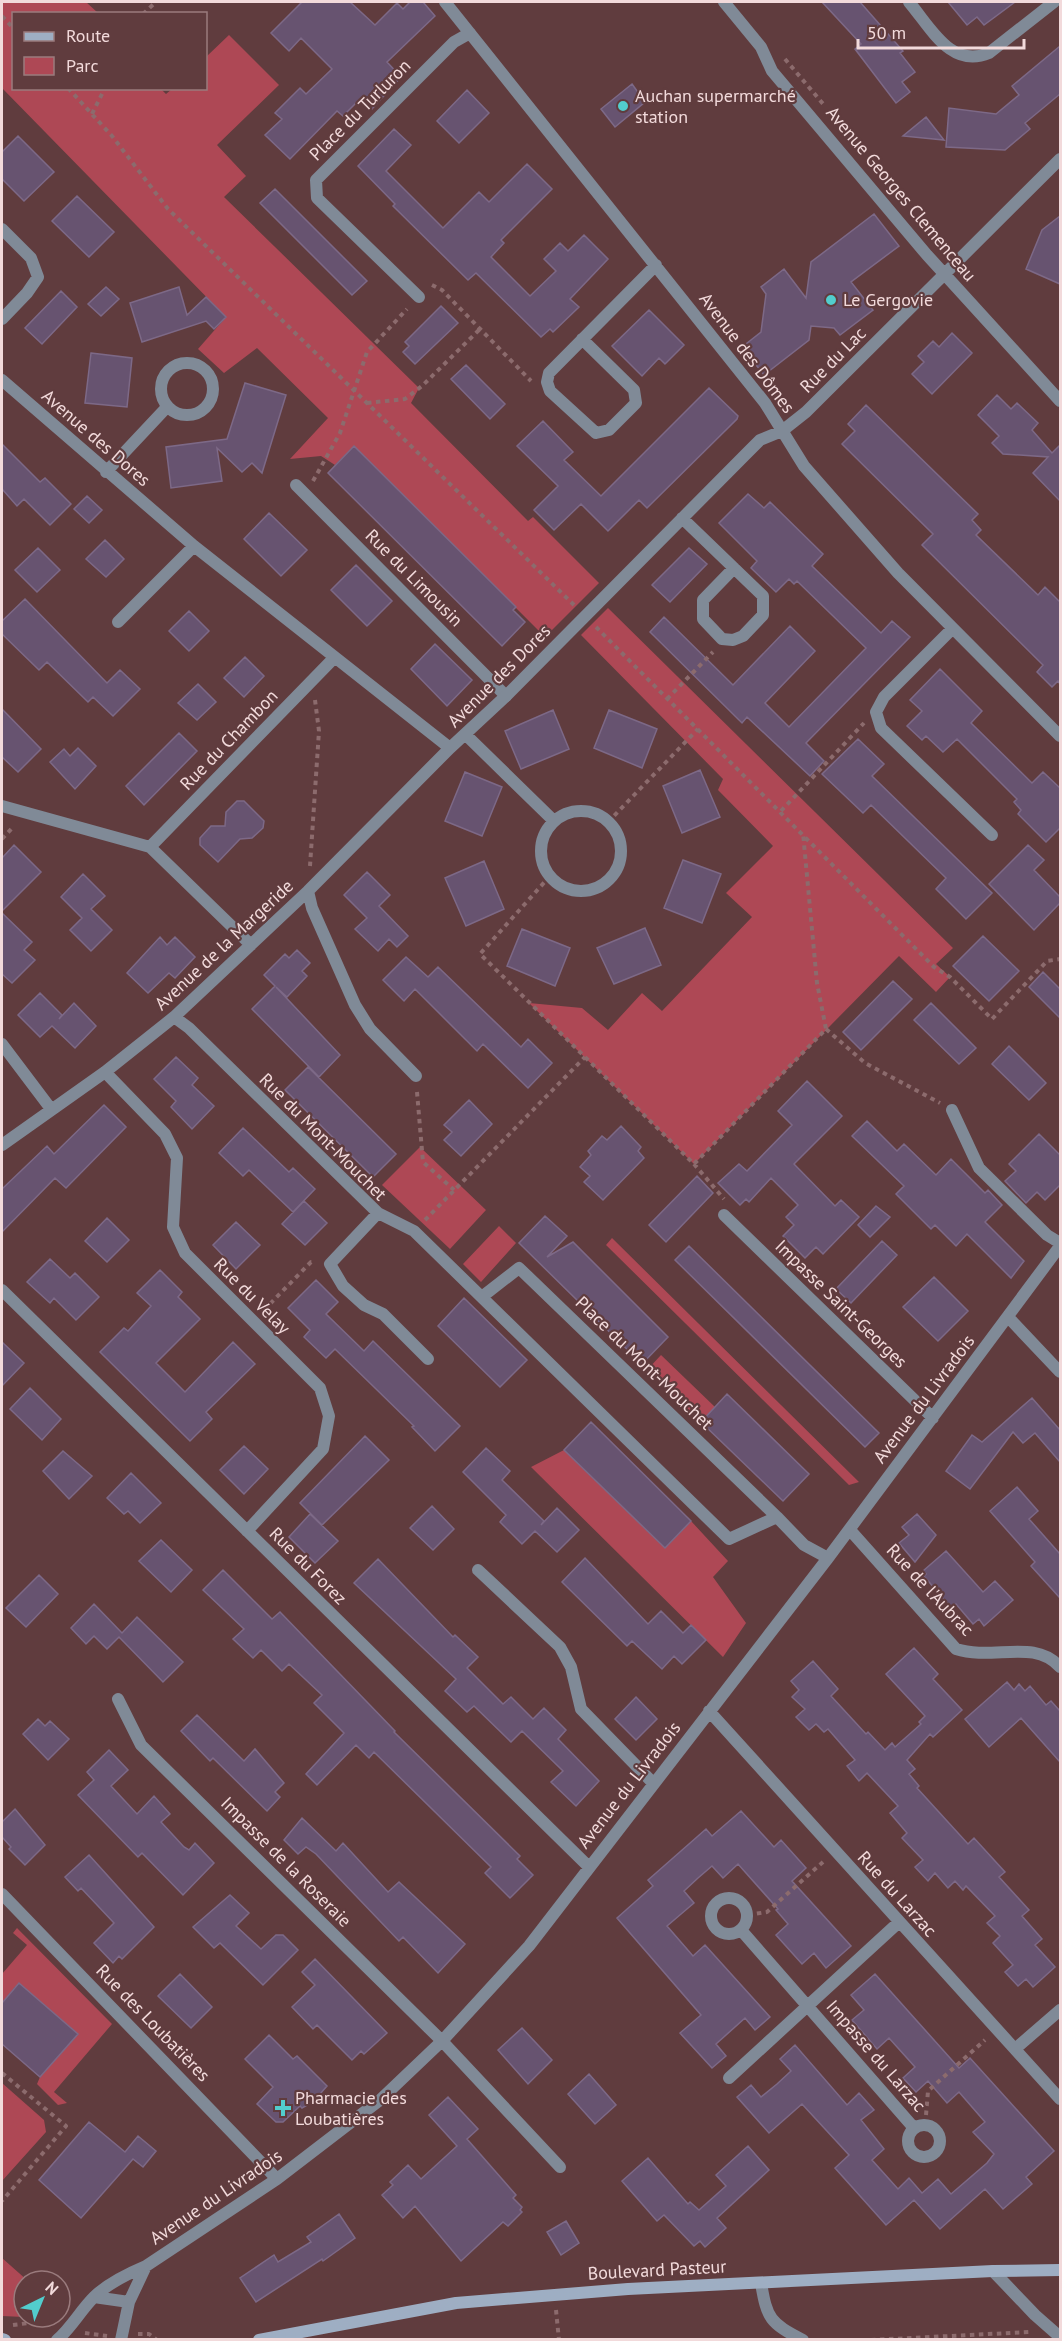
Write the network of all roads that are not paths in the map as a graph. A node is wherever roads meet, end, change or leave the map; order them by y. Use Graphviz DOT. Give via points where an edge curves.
graph roads {
  1 [pos="445,2"];
  2 [pos="724,2"];
  3 [pos="909,2"];
  4 [pos="1054,2"];
  5 [pos="470,33"];
  6 [pos="1060,159"];
  7 [pos="2,229"];
  8 [pos="656,265"];
  9 [pos="945,274"];
  10 [pos="419,297"];
  11 [pos="2,319"];
  12 [pos="582,339"];
  13 [pos="2,380"];
  14 [pos="1060,401"];
  15 [pos="167,407"];
  16 [pos="782,431"];
  17 [pos="106,472"];
  18 [pos="300,490"];
  19 [pos="682,518"];
  20 [pos="194,546"];
  21 [pos="734,568"];
  22 [pos="118,622"];
  23 [pos="952,628"];
  24 [pos="334,658"];
  25 [pos="506,696"];
  26 [pos="466,735"];
  27 [pos="1060,736"];
  28 [pos="450,748"];
  29 [pos="2,806"];
  30 [pos="554,821"];
  31 [pos="992,835"];
  32 [pos="150,847"];
  33 [pos="308,891"];
  34 [pos="251,945"];
  35 [pos="174,1017"];
  36 [pos="2,1044"];
  37 [pos="105,1072"];
  38 [pos="416,1076"];
  39 [pos="51,1109"];
  40 [pos="952,1110"];
  41 [pos="2,1145"];
  42 [pos="378,1213"];
  43 [pos="724,1215"];
  44 [pos="1060,1245"];
  45 [pos="2,1290"];
  46 [pos="483,1296"];
  47 [pos="1008,1317"];
  48 [pos="428,1359"];
  49 [pos="1060,1372"];
  50 [pos="933,1418"];
  51 [pos="777,1517"];
  52 [pos="850,1530"];
  53 [pos="247,1531"];
  54 [pos="828,1558"];
  55 [pos="478,1569"];
  56 [pos="1060,1667"];
  57 [pos="118,1699"];
  58 [pos="709,1712"];
  59 [pos="653,1783"];
  60 [pos="589,1867"];
  61 [pos="2,1894"];
  62 [pos="898,1923"];
  63 [pos="741,1930"];
  64 [pos="810,2007"];
  65 [pos="1060,2010"];
  66 [pos="442,2041"];
  67 [pos="1015,2049"];
  68 [pos="729,2078"];
  69 [pos="1060,2099"];
  70 [pos="920,2126"];
  71 [pos="560,2167"];
  72 [pos="277,2179"];
  73 [pos="146,2266"];
  74 [pos="1060,2270"];
  75 [pos="993,2271"];
  76 [pos="761,2283"];
  77 [pos="94,2297"];
  78 [pos="129,2301"];
  79 [pos="1058,2335"];
  80 [pos="57,2340"];
  81 [pos="122,2340"];
  82 [pos="259,2340"];
  83 [pos="803,2340"];
  1 -- 5 [label="street, Avenue des Dômes"];
  2 -- 9 [label="street, Avenue Georges Clemenceau" via="761,47 772,71"];
  3 -- 4 [label="street" via="947,47 963,57 977,58 989,53"];
  5 -- 8 [label="street, Avenue des Dômes"];
  5 -- 10 [label="street, Place du Turluron" via="454,42 316,180 317,198"];
  6 -- 9 [label="street, Rue du Lac"];
  7 -- 11 [label="street" via="31,258 38,277"];
  8 -- 12 [label="street"];
  8 -- 16 [label="street, Avenue des Dômes" via="765,403"];
  9 -- 14 [label="street, Avenue Georges Clemenceau"];
  9 -- 16 [label="street, Rue du Lac"];
  12 -- 12 [label="street" via="549,372 547,382 550,391 596,433 609,430 636,403 634,390"];
  13 -- 17 [label="street, Avenue des Dores"];
  15 -- 15 [label="street" via="192,415 207,406 214,390 208,372 186,362 170,368 160,391"];
  15 -- 17 [label="street"];
  16 -- 19 [label="street, Avenue des Dores" via="760,440"];
  16 -- 23 [label="street, Avenue des Dômes" via="804,466"];
  17 -- 20 [label="street, Avenue des Dores"];
  18 -- 25 [label="street, Rue du Limousin"];
  19 -- 21 [label="street"];
  19 -- 25 [label="street, Avenue des Dores"];
  20 -- 22 [label="street"];
  20 -- 24 [label="street, Avenue des Dores"];
  21 -- 21 [label="street" via="703,600 704,619 722,639 743,636 763,615 764,596"];
  23 -- 27 [label="street, Avenue des Dômes"];
  23 -- 31 [label="street" via="884,697 876,712 881,728"];
  24 -- 28 [label="street, Avenue des Dores"];
  24 -- 32 [label="street, Rue du Chambon"];
  25 -- 26 [label="street, Avenue des Dores"];
  26 -- 28 [label="street, Avenue des Dores"];
  26 -- 30 [label="street"];
  28 -- 33 [label="street, Avenue de la Margeride"];
  29 -- 32 [label="street"];
  30 -- 30 [label="street" via="541,846 542,860 550,876 569,889 582,891 608,881 616,870 621,846 608,822 576,811"];
  32 -- 34 [label="street"];
  33 -- 34 [label="street, Avenue de la Margeride"];
  33 -- 38 [label="street" via="355,1005 370,1029"];
  34 -- 35 [label="street, Avenue de la Margeride"];
  35 -- 37 [label="street, Avenue de la Margeride"];
  35 -- 42 [label="street, Rue du Mont-Mouchet"];
  36 -- 39 [label="street"];
  37 -- 39 [label="street, Avenue de la Margeride"];
  37 -- 53 [label="street, Rue du Velay" via="165,1134 177,1158 174,1227 185,1253 320,1388 329,1416 323,1449"];
  39 -- 41 [label="street, Avenue de la Margeride"];
  40 -- 44 [label="street" via="979,1168"];
  42 -- 46 [label="street" via="414,1231"];
  42 -- 48 [label="street, Rue du Mont-Mouchet" via="330,1264 343,1286 364,1305 383,1314"];
  43 -- 50 [label="street, Impasse Saint-Georges"];
  44 -- 47 [label="street, Avenue du Livradois"];
  45 -- 53 [label="street, Rue du Forez"];
  46 -- 51 [label="street" via="729,1539"];
  46 -- 51 [label="street, Place du Mont-Mouchet" via="519,1268"];
  47 -- 49 [label="street"];
  47 -- 50 [label="street, Avenue du Livradois"];
  50 -- 52 [label="street, Avenue du Livradois"];
  51 -- 54 [label="street, Place du Mont-Mouchet" via="804,1545"];
  52 -- 54 [label="street, Avenue du Livradois"];
  52 -- 56 [label="street, Rue de l'Aubrac" via="956,1649 973,1654 1037,1651"];
  53 -- 60 [label="street, Rue du Forez"];
  54 -- 58 [label="street, Avenue du Livradois"];
  55 -- 59 [label="street" via="560,1647 571,1666 581,1710"];
  57 -- 66 [label="street, Impasse de la Roseraie" via="141,1746"];
  58 -- 59 [label="street, Avenue du Livradois"];
  58 -- 62 [label="street, Rue du Larzac"];
  59 -- 60 [label="street, Avenue du Livradois"];
  60 -- 66 [label="street, Avenue du Livradois" via="529,1946"];
  61 -- 72 [label="street, Rue des Loubatières"];
  62 -- 64 [label="street, Impasse du Larzac"];
  62 -- 67 [label="street, Rue du Larzac"];
  63 -- 63 [label="street" via="730,1934 718,1930 712,1920 713,1908 722,1900 733,1899 742,1905 747,1915"];
  63 -- 64 [label="street, Impasse du Larzac"];
  64 -- 68 [label="street, Impasse du Larzac"];
  64 -- 70 [label="street, Impasse du Larzac"];
  65 -- 67 [label="street"];
  66 -- 71 [label="street, Impasse de la Roseraie"];
  66 -- 72 [label="street, Avenue du Livradois" via="380,2100"];
  67 -- 69 [label="street, Rue du Larzac"];
  72 -- 73 [label="street, Avenue du Livradois"];
  73 -- 77 [label="street, Avenue du Livradois" via="122,2276"];
  73 -- 78 [label="street, Avenue du Livradois"];
  74 -- 75 [label="main road, Boulevard Pasteur"];
  75 -- 76 [label="main road, Boulevard Pasteur"];
  75 -- 79 [label="street"];
  76 -- 82 [label="main road, Boulevard Pasteur" via="456,2302"];
  76 -- 83 [label="street" via="765,2310 779,2327"];
  77 -- 78 [label="street"];
  77 -- 80 [label="street, Avenue du Livradois"];
  78 -- 81 [label="street, Avenue du Livradois"];
}
